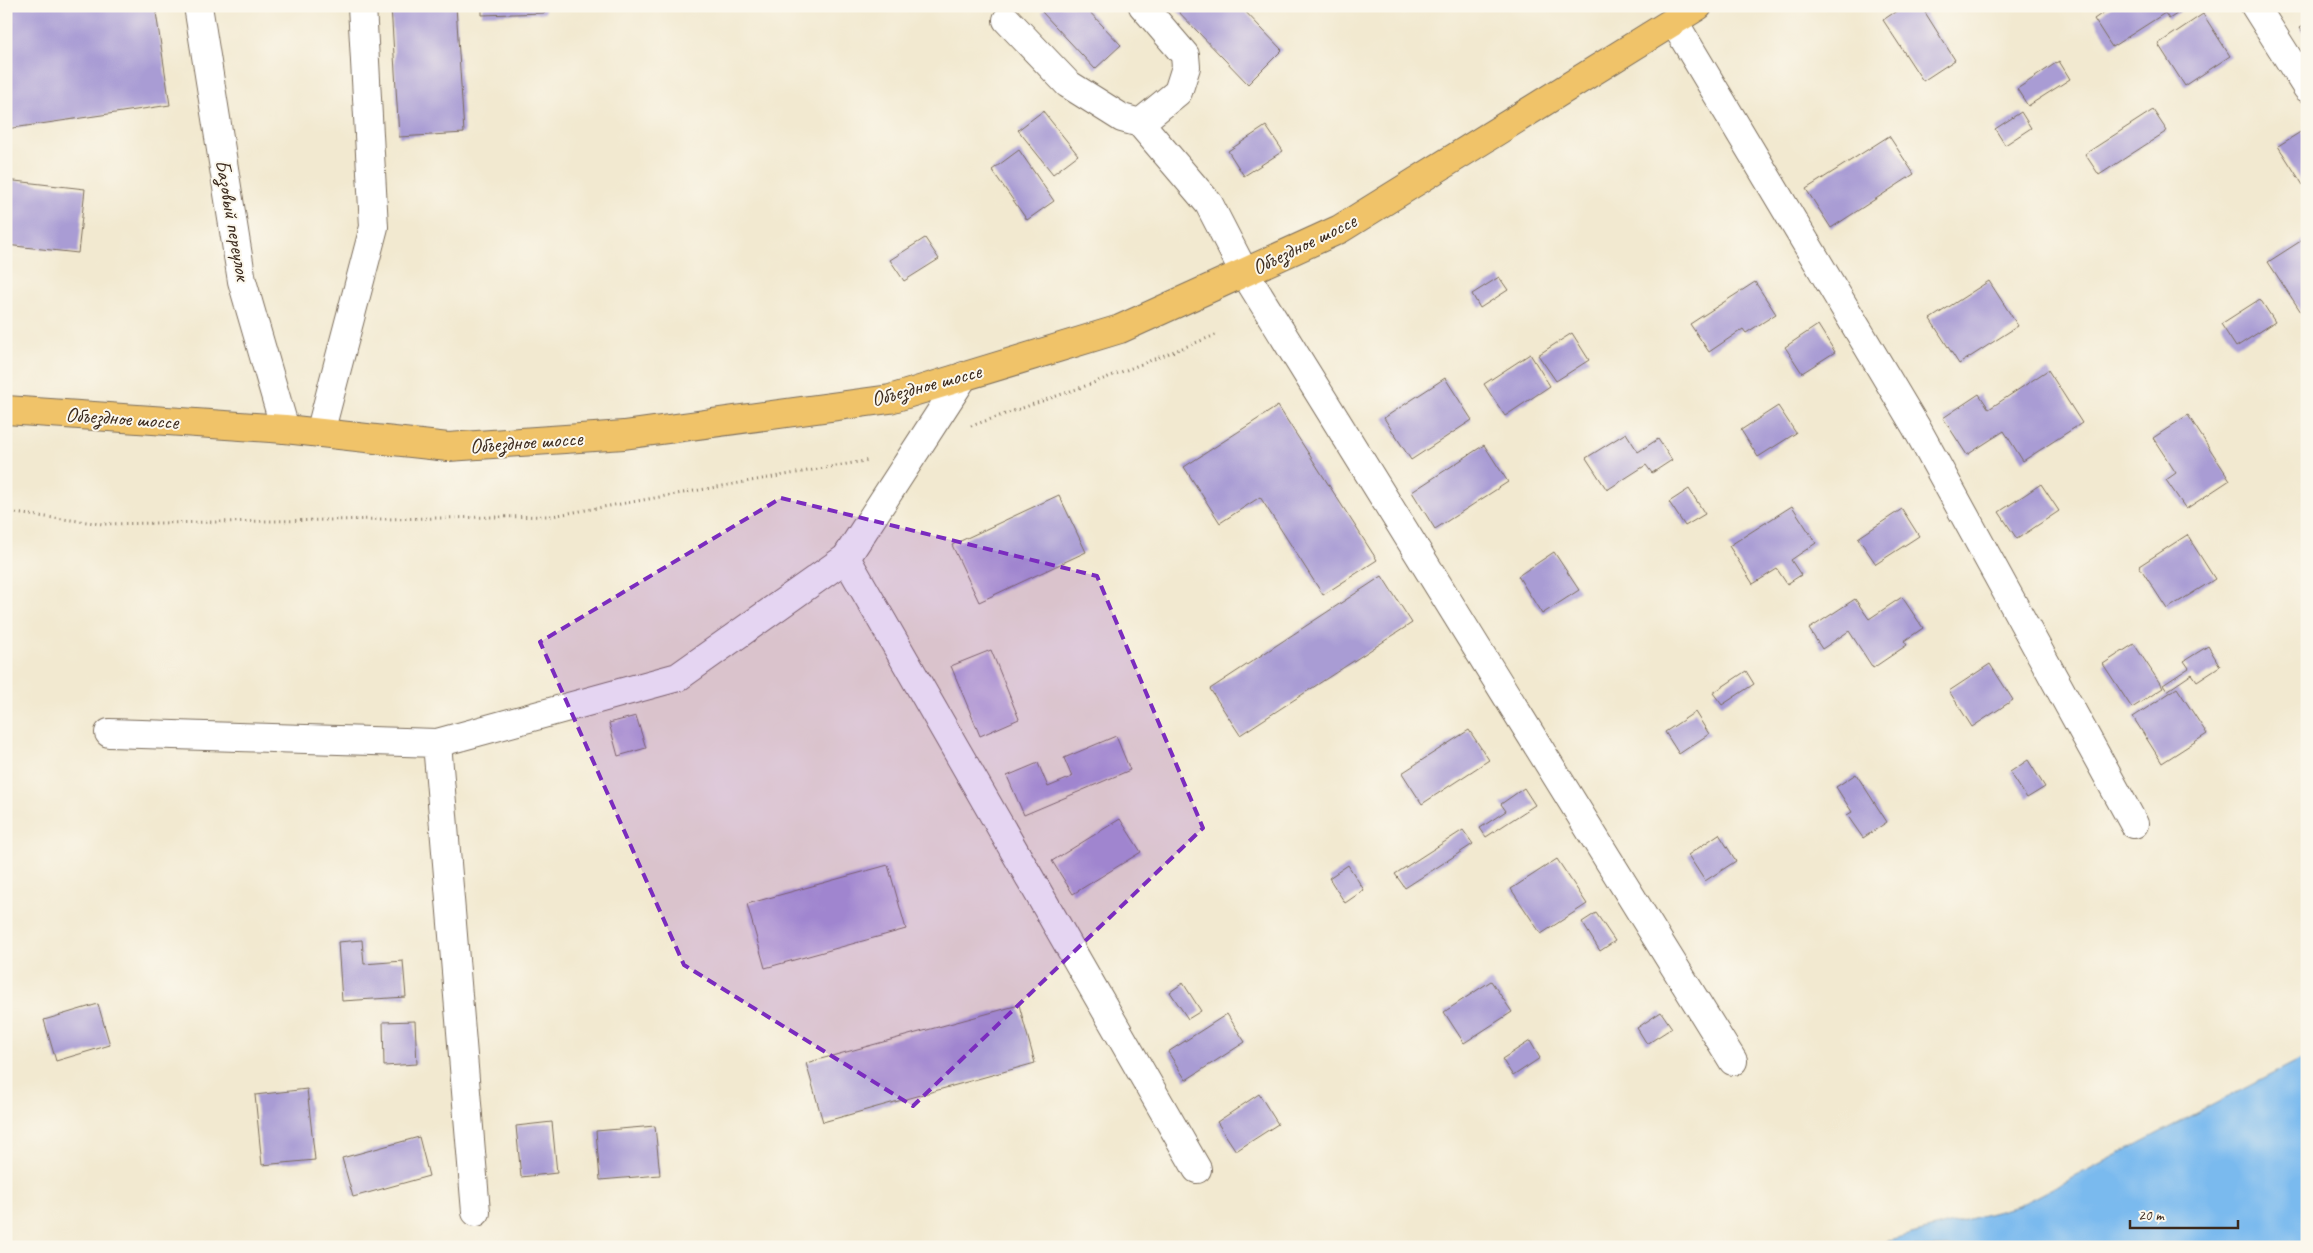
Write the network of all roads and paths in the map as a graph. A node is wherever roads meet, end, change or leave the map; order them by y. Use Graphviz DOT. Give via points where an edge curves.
graph roads {
  1 [pos="198,6"];
  2 [pos="362,6"];
  3 [pos="1143,6"];
  4 [pos="1698,6"];
  5 [pos="2255,6"];
  6 [pos="1007,20"];
  7 [pos="1674,22"];
  8 [pos="2307,88"];
  9 [pos="1140,123"];
  10 [pos="1244,272"];
  11 [pos="1218,334"];
  12 [pos="964,376"];
  13 [pos="6,410"];
  14 [pos="966,428"];
  15 [pos="286,430"];
  16 [pos="320,433"];
  17 [pos="920,444"];
  18 [pos="6,512"];
  19 [pos="846,558"];
  20 [pos="109,733"];
  21 [pos="437,743"];
  22 [pos="2134,824"];
  23 [pos="1733,1061"];
  24 [pos="1197,1169"];
  25 [pos="476,1212"];
  1 -- 15 [label="street, Базовый переулок" via="242,281"];
  2 -- 16 [label="street" via="374,227"];
  3 -- 9 [label="street" via="1185,55 1186,67 1178,92"];
  4 -- 7 [label="main road, Объездное шоссе"];
  5 -- 8 [label="street"];
  6 -- 9 [label="street" via="1068,84 1122,118"];
  7 -- 10 [label="main road, Объездное шоссе" via="1340,229"];
  7 -- 22 [label="street" via="1916,427"];
  9 -- 10 [label="street" via="1209,204"];
  10 -- 12 [label="main road, Объездное шоссе" via="1120,329"];
  10 -- 23 [label="street"];
  11 -- 14 [label="path"];
  12 -- 16 [label="main road, Объездное шоссе" via="890,398 624,436 448,447"];
  12 -- 17 [label="street"];
  13 -- 15 [label="main road, Объездное шоссе"];
  15 -- 16 [label="main road, Объездное шоссе"];
  17 -- 18 [label="path" via="879,458 552,516 103,524"];
  17 -- 19 [label="street"];
  19 -- 21 [label="street" via="678,677"];
  19 -- 24 [label="street"];
  20 -- 21 [label="street"];
  21 -- 25 [label="street"];
}
